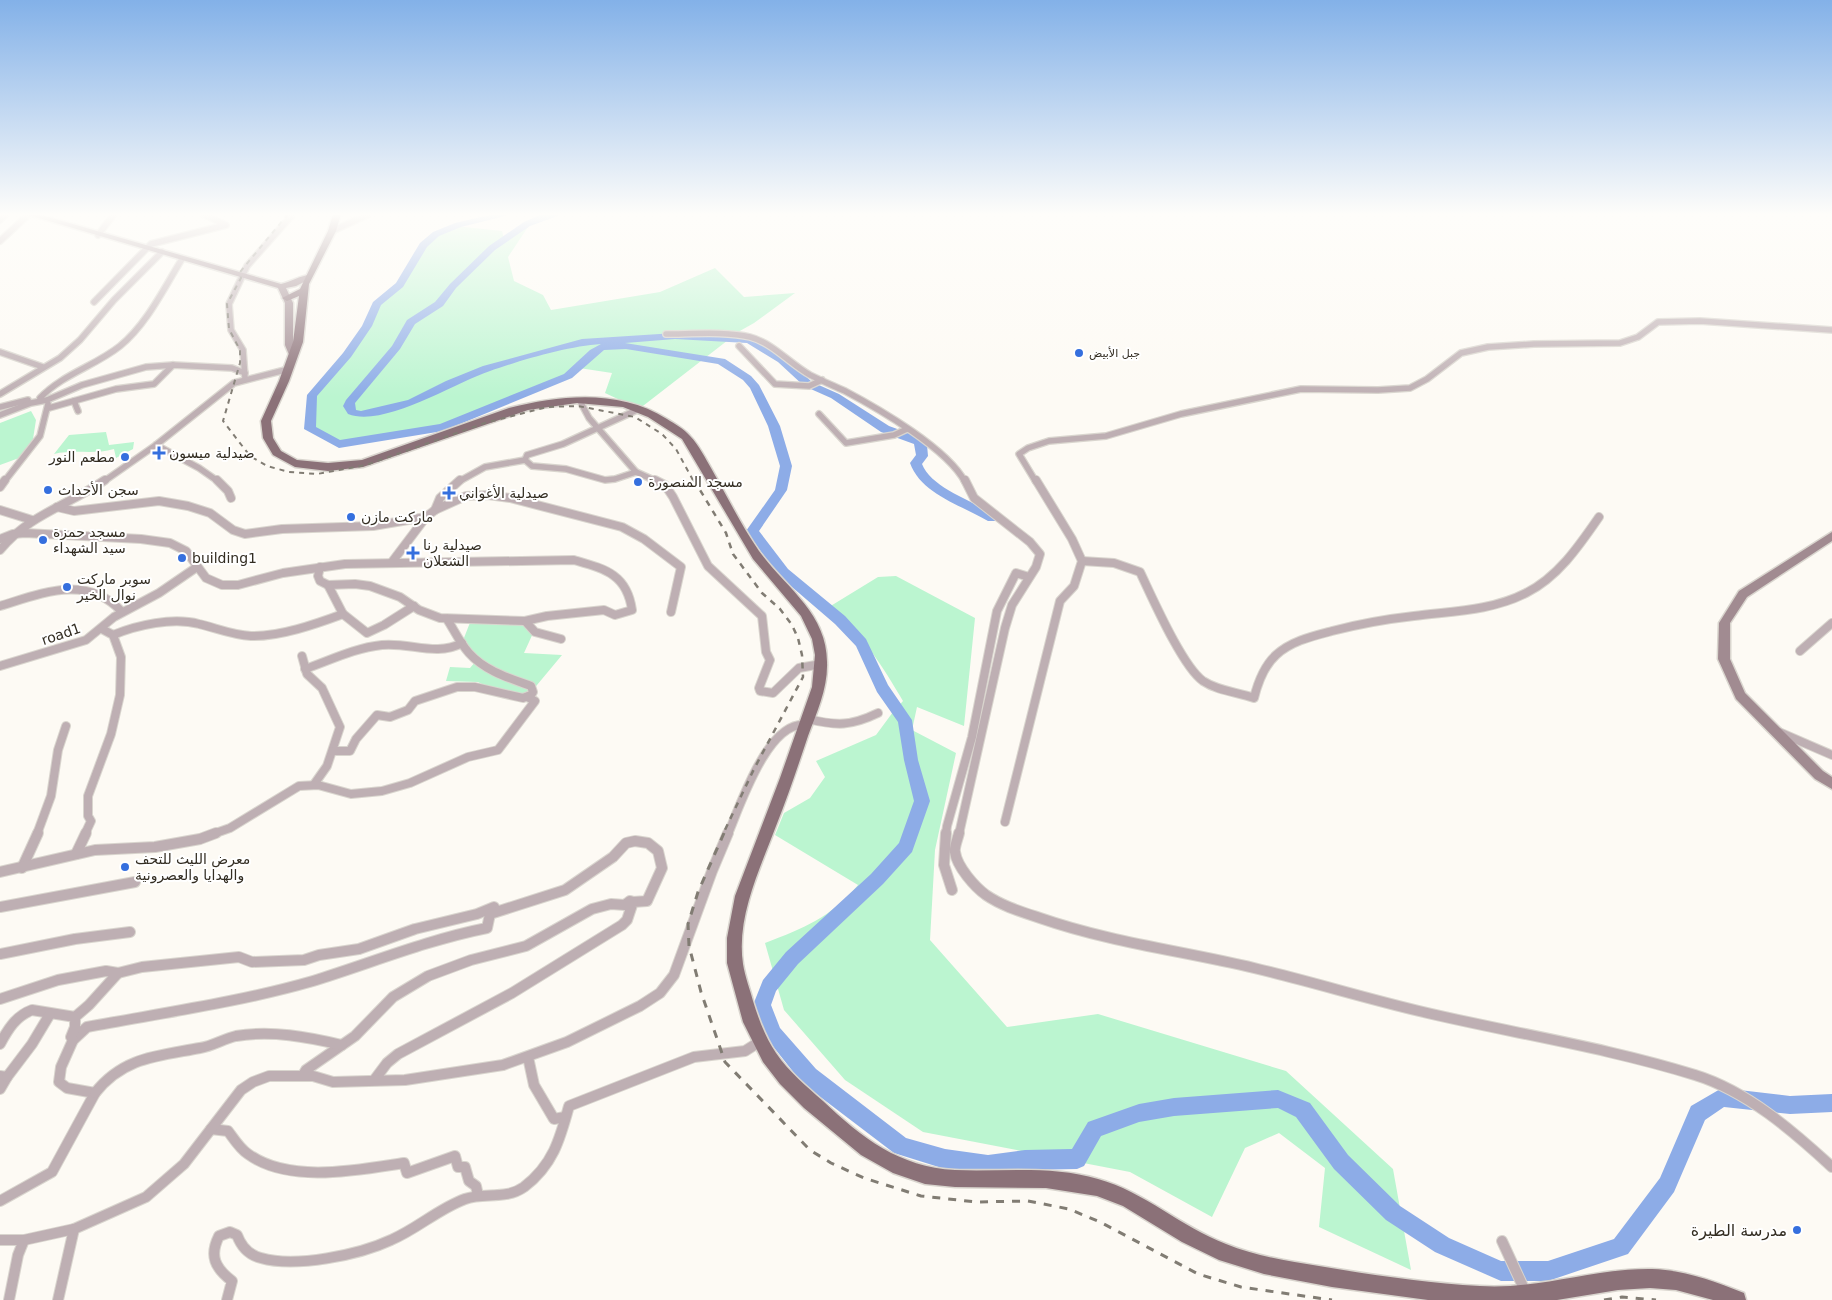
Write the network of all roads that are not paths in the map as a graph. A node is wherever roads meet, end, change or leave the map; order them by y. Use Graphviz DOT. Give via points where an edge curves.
graph roads {
  1 [pos="120,275"];
  2 [pos="139,275"];
  3 [pos="171,275"];
  4 [pos="239,275"];
  5 [pos="244,276"];
  6 [pos="308,277"];
  7 [pos="280,286"];
  8 [pos="304,290"];
  9 [pos="287,298"];
  10 [pos="94,302"];
  11 [pos="1832,330"];
  12 [pos="666,334"];
  13 [pos="739,346"];
  14 [pos="0,352"];
  15 [pos="293,355"];
  16 [pos="172,365"];
  17 [pos="43,367"];
  18 [pos="286,375"];
  19 [pos="245,376"];
  20 [pos="263,376"];
  21 [pos="819,382"];
  22 [pos="0,394"];
  23 [pos="44,399"];
  24 [pos="74,401"];
  25 [pos="580,401"];
  26 [pos="0,408"];
  27 [pos="49,408"];
  28 [pos="639,409"];
  29 [pos="78,411"];
  30 [pos="819,414"];
  31 [pos="0,415"];
  32 [pos="599,429"];
  33 [pos="904,432"];
  34 [pos="156,445"];
  35 [pos="525,460"];
  36 [pos="636,472"];
  37 [pos="0,487"];
  38 [pos="231,498"];
  39 [pos="57,507"];
  40 [pos="0,510"];
  41 [pos="435,510"];
  42 [pos="426,517"];
  43 [pos="1599,517"];
  44 [pos="32,520"];
  45 [pos="13,534"];
  46 [pos="1832,536"];
  47 [pos="0,540"];
  48 [pos="0,550"];
  49 [pos="392,562"];
  50 [pos="1082,562"];
  51 [pos="197,567"];
  52 [pos="320,567"];
  53 [pos="1023,575"];
  54 [pos="328,585"];
  55 [pos="0,606"];
  56 [pos="414,606"];
  57 [pos="122,612"];
  58 [pos="671,612"];
  59 [pos="343,614"];
  60 [pos="447,619"];
  61 [pos="525,621"];
  62 [pos="1832,623"];
  63 [pos="102,628"];
  64 [pos="113,636"];
  65 [pos="561,639"];
  66 [pos="462,643"];
  67 [pos="1800,650"];
  68 [pos="302,656"];
  69 [pos="821,664"];
  70 [pos="0,666"];
  71 [pos="305,670"];
  72 [pos="527,697"];
  73 [pos="878,713"];
  74 [pos="807,722"];
  75 [pos="66,726"];
  76 [pos="1775,730"];
  77 [pos="333,751"];
  78 [pos="1832,755"];
  79 [pos="315,783"];
  80 [pos="1832,784"];
  81 [pos="1006,822"];
  82 [pos="76,854"];
  83 [pos="22,868"];
  84 [pos="0,872"];
  85 [pos="135,882"];
  86 [pos="952,890"];
  87 [pos="633,902"];
  88 [pos="0,907"];
  89 [pos="490,914"];
  90 [pos="130,932"];
  91 [pos="0,954"];
  92 [pos="118,973"];
  93 [pos="0,999"];
  94 [pos="50,1014"];
  95 [pos="75,1017"];
  96 [pos="1,1040"];
  97 [pos="73,1040"];
  98 [pos="760,1042"];
  99 [pos="342,1045"];
  100 [pos="528,1058"];
  101 [pos="303,1075"];
  102 [pos="4,1077"];
  103 [pos="375,1079"];
  104 [pos="0,1089"];
  105 [pos="95,1093"];
  106 [pos="566,1117"];
  107 [pos="211,1129"];
  108 [pos="1832,1167"];
  109 [pos="478,1196"];
  110 [pos="0,1201"];
  111 [pos="74,1229"];
  112 [pos="0,1240"];
  113 [pos="24,1240"];
  114 [pos="1502,1241"];
  115 [pos="1525,1290"];
  116 [pos="9,1300"];
  117 [pos="58,1300"];
  118 [pos="227,1300"];
  119 [pos="1737,1300"];
  1 -- 10 [label="street"];
  2 -- 17 [label="street" via="80,340 60,358"];
  3 -- 23 [label="street" via="129,338 93,364 46,391"];
  4 -- 5 [label="main road"];
  5 -- 7 [label="main road"];
  5 -- 19 [label="street" via="229,304 231,330 243,350"];
  6 -- 7 [label="main road"];
  6 -- 8 [label="main road"];
  7 -- 9 [label="main road"];
  8 -- 9 [label="main road"];
  8 -- 15 [label="main road" via="298,342"];
  9 -- 15 [label="main road" via="289,345"];
  11 -- 50 [label="street" via="1700,321 1658,322 1638,337 1620,343 1488,347 1461,354 1410,388 1302,389 1181,414 1103,436 1038,444 1025,449 1019,454 1072,539"];
  12 -- 21 [label="street" via="750,337 764,343"];
  13 -- 21 [label="street" via="775,384 809,386"];
  14 -- 17 [label="street"];
  15 -- 18 [label="main road"];
  16 -- 19 [label="street" via="232,368"];
  16 -- 23 [label="street" via="130,370"];
  16 -- 24 [label="street" via="154,384 116,389"];
  17 -- 22 [label="street"];
  18 -- 20 [label="street"];
  18 -- 20 [label="street"];
  18 -- 25 [label="main road" via="266,421 268,438 277,453 295,463 328,467 363,463 514,410"];
  19 -- 20 [label="street"];
  19 -- 34 [label="street"];
  21 -- 33 [label="street"];
  23 -- 26 [label="street"];
  23 -- 27 [label="street"];
  23 -- 31 [label="street"];
  24 -- 27 [label="street"];
  24 -- 29 [label="street"];
  25 -- 28 [label="main road"];
  25 -- 32 [label="street"];
  27 -- 37 [label="street" via="36,442"];
  28 -- 32 [label="street"];
  28 -- 69 [label="main road" via="686,437 757,556 808,616 821,652"];
  30 -- 33 [label="street" via="846,443"];
  32 -- 35 [label="street" via="527,455"];
  32 -- 36 [label="street"];
  33 -- 53 [label="street" via="949,460 960,472 974,498 1030,542 1040,554 1036,567"];
  34 -- 38 [label="street" via="217,480"];
  34 -- 39 [label="street" via="92,489"];
  35 -- 36 [label="street" via="532,466 566,469 605,480"];
  35 -- 41 [label="street" via="485,466 469,472 441,495 435,502"];
  36 -- 69 [label="street" via="665,485 708,566 762,616 766,652 770,660 760,691 773,693 799,668"];
  39 -- 42 [label="street" via="74,510 171,502 214,515 227,526 248,534 280,529 403,524"];
  39 -- 44 [label="street"];
  40 -- 44 [label="street"];
  41 -- 42 [label="street"];
  41 -- 58 [label="street" via="455,499 483,494 608,522 629,531 681,566"];
  42 -- 49 [label="street"];
  43 -- 50 [label="street" via="1554,572 1526,593 1484,607 1381,620 1310,637 1282,650 1264,671 1254,698 1209,685 1196,673 1165,623 1140,572 1114,563"];
  44 -- 45 [label="street"];
  45 -- 47 [label="street"];
  45 -- 48 [label="street"];
  45 -- 51 [label="street" via="170,543 186,551"];
  46 -- 76 [label="main road" via="1743,594 1725,623 1724,659 1740,696"];
  49 -- 52 [label="street"];
  49 -- 61 [label="street" via="574,560 613,573 623,584 632,603 632,610 615,615 604,610"];
  50 -- 81 [label="street" via="1074,586 1060,601"];
  51 -- 52 [label="street" via="214,583 231,585"];
  51 -- 57 [label="street, road1" via="159,593"];
  52 -- 54 [label="street" via="320,581"];
  53 -- 86 [label="street" via="1016,573 997,611 972,736 947,826 944,865"];
  53 -- 108 [label="street" via="1005,628 955,852 966,876 986,895 1032,916 1110,938 1254,968 1419,1011 1697,1075 1728,1088 1766,1112"];
  54 -- 56 [label="street" via="370,586"];
  54 -- 59 [label="street"];
  55 -- 57 [label="street" via="75,589 101,596 115,603"];
  56 -- 59 [label="street" via="367,633"];
  56 -- 60 [label="street"];
  57 -- 63 [label="street, road1"];
  59 -- 64 [label="street" via="305,628 252,636 180,622 129,628"];
  60 -- 61 [label="street"];
  60 -- 66 [label="street"];
  61 -- 65 [label="street" via="534,631"];
  62 -- 67 [label="street"];
  63 -- 64 [label="street"];
  63 -- 70 [label="street, road1" via="73,645"];
  64 -- 82 [label="street" via="121,657 120,695 88,796 91,821"];
  66 -- 71 [label="street" via="436,650 392,644 374,646 334,657"];
  66 -- 72 [label="street" via="476,660 502,676 531,686 532,692"];
  68 -- 71 [label="street"];
  69 -- 74 [label="main road" via="818,690"];
  71 -- 77 [label="street" via="322,688 338,720 340,734"];
  72 -- 77 [label="street" via="516,698 475,687 448,689 415,701 408,710 390,716 377,715 350,751"];
  72 -- 79 [label="street" via="535,701 498,750 472,755 385,791 345,793"];
  73 -- 74 [label="street" via="856,724"];
  74 -- 98 [label="main road" via="742,897 734,936 735,973 748,1017"];
  74 -- 100 [label="street" via="779,736 759,762 712,871 674,975 660,992 598,1027"];
  75 -- 83 [label="street" via="58,750 51,796"];
  76 -- 78 [label="street"];
  76 -- 80 [label="main road"];
  77 -- 79 [label="street"];
  79 -- 82 [label="street" via="299,786 230,828 206,837 155,847"];
  82 -- 83 [label="street"];
  83 -- 84 [label="street"];
  85 -- 88 [label="street"];
  87 -- 89 [label="street" via="647,901 662,868 658,852 648,843 635,840 626,843 613,857 564,890"];
  87 -- 99 [label="street" via="592,909 526,946 471,960 428,976 393,997"];
  87 -- 103 [label="street" via="627,920 622,924 566,962 398,1054"];
  89 -- 92 [label="street" via="494,907 359,949 304,960 252,962 239,957 142,967"];
  89 -- 97 [label="street" via="487,928 452,934 312,981 87,1027"];
  90 -- 91 [label="street" via="76,938"];
  92 -- 93 [label="street" via="106,971 58,980"];
  92 -- 95 [label="street"];
  94 -- 95 [label="street"];
  94 -- 96 [label="street" via="28,1011 17,1019"];
  94 -- 102 [label="street" via="32,1044"];
  95 -- 97 [label="street"];
  97 -- 105 [label="street" via="61,1067 59,1082 67,1088"];
  98 -- 106 [label="street" via="745,1051 694,1057 648,1074 569,1106"];
  98 -- 115 [label="main road" via="780,1072 846,1133 881,1158 918,1173 948,1178 1048,1180 1093,1185 1126,1197 1192,1238 1243,1260 1329,1277 1488,1296"];
  99 -- 101 [label="street"];
  99 -- 105 [label="street" via="274,1034 225,1039 210,1047 156,1055 114,1071"];
  100 -- 103 [label="street" via="405,1080"];
  100 -- 106 [label="street" via="532,1079 554,1119"];
  101 -- 103 [label="street" via="333,1082"];
  101 -- 107 [label="street" via="269,1076 253,1082 241,1090"];
  102 -- 104 [label="street"];
  105 -- 110 [label="street" via="52,1172"];
  106 -- 109 [label="street" via="562,1136 554,1150 541,1170 522,1189 502,1197"];
  107 -- 109 [label="street" via="228,1131 246,1153 260,1162 292,1170 333,1173 404,1163 406,1173 455,1156 458,1167 465,1166 469,1181 479,1190"];
  107 -- 111 [label="street" via="184,1164 146,1197"];
  109 -- 118 [label="street" via="462,1200 388,1241 319,1259 260,1258 240,1245 237,1235 230,1232 219,1236 213,1260 220,1273 232,1281"];
  111 -- 113 [label="street"];
  111 -- 117 [label="street"];
  112 -- 113 [label="street"];
  113 -- 116 [label="street"];
  114 -- 115 [label="street"];
  115 -- 119 [label="main road" via="1638,1279 1686,1283 1709,1288"];
}
